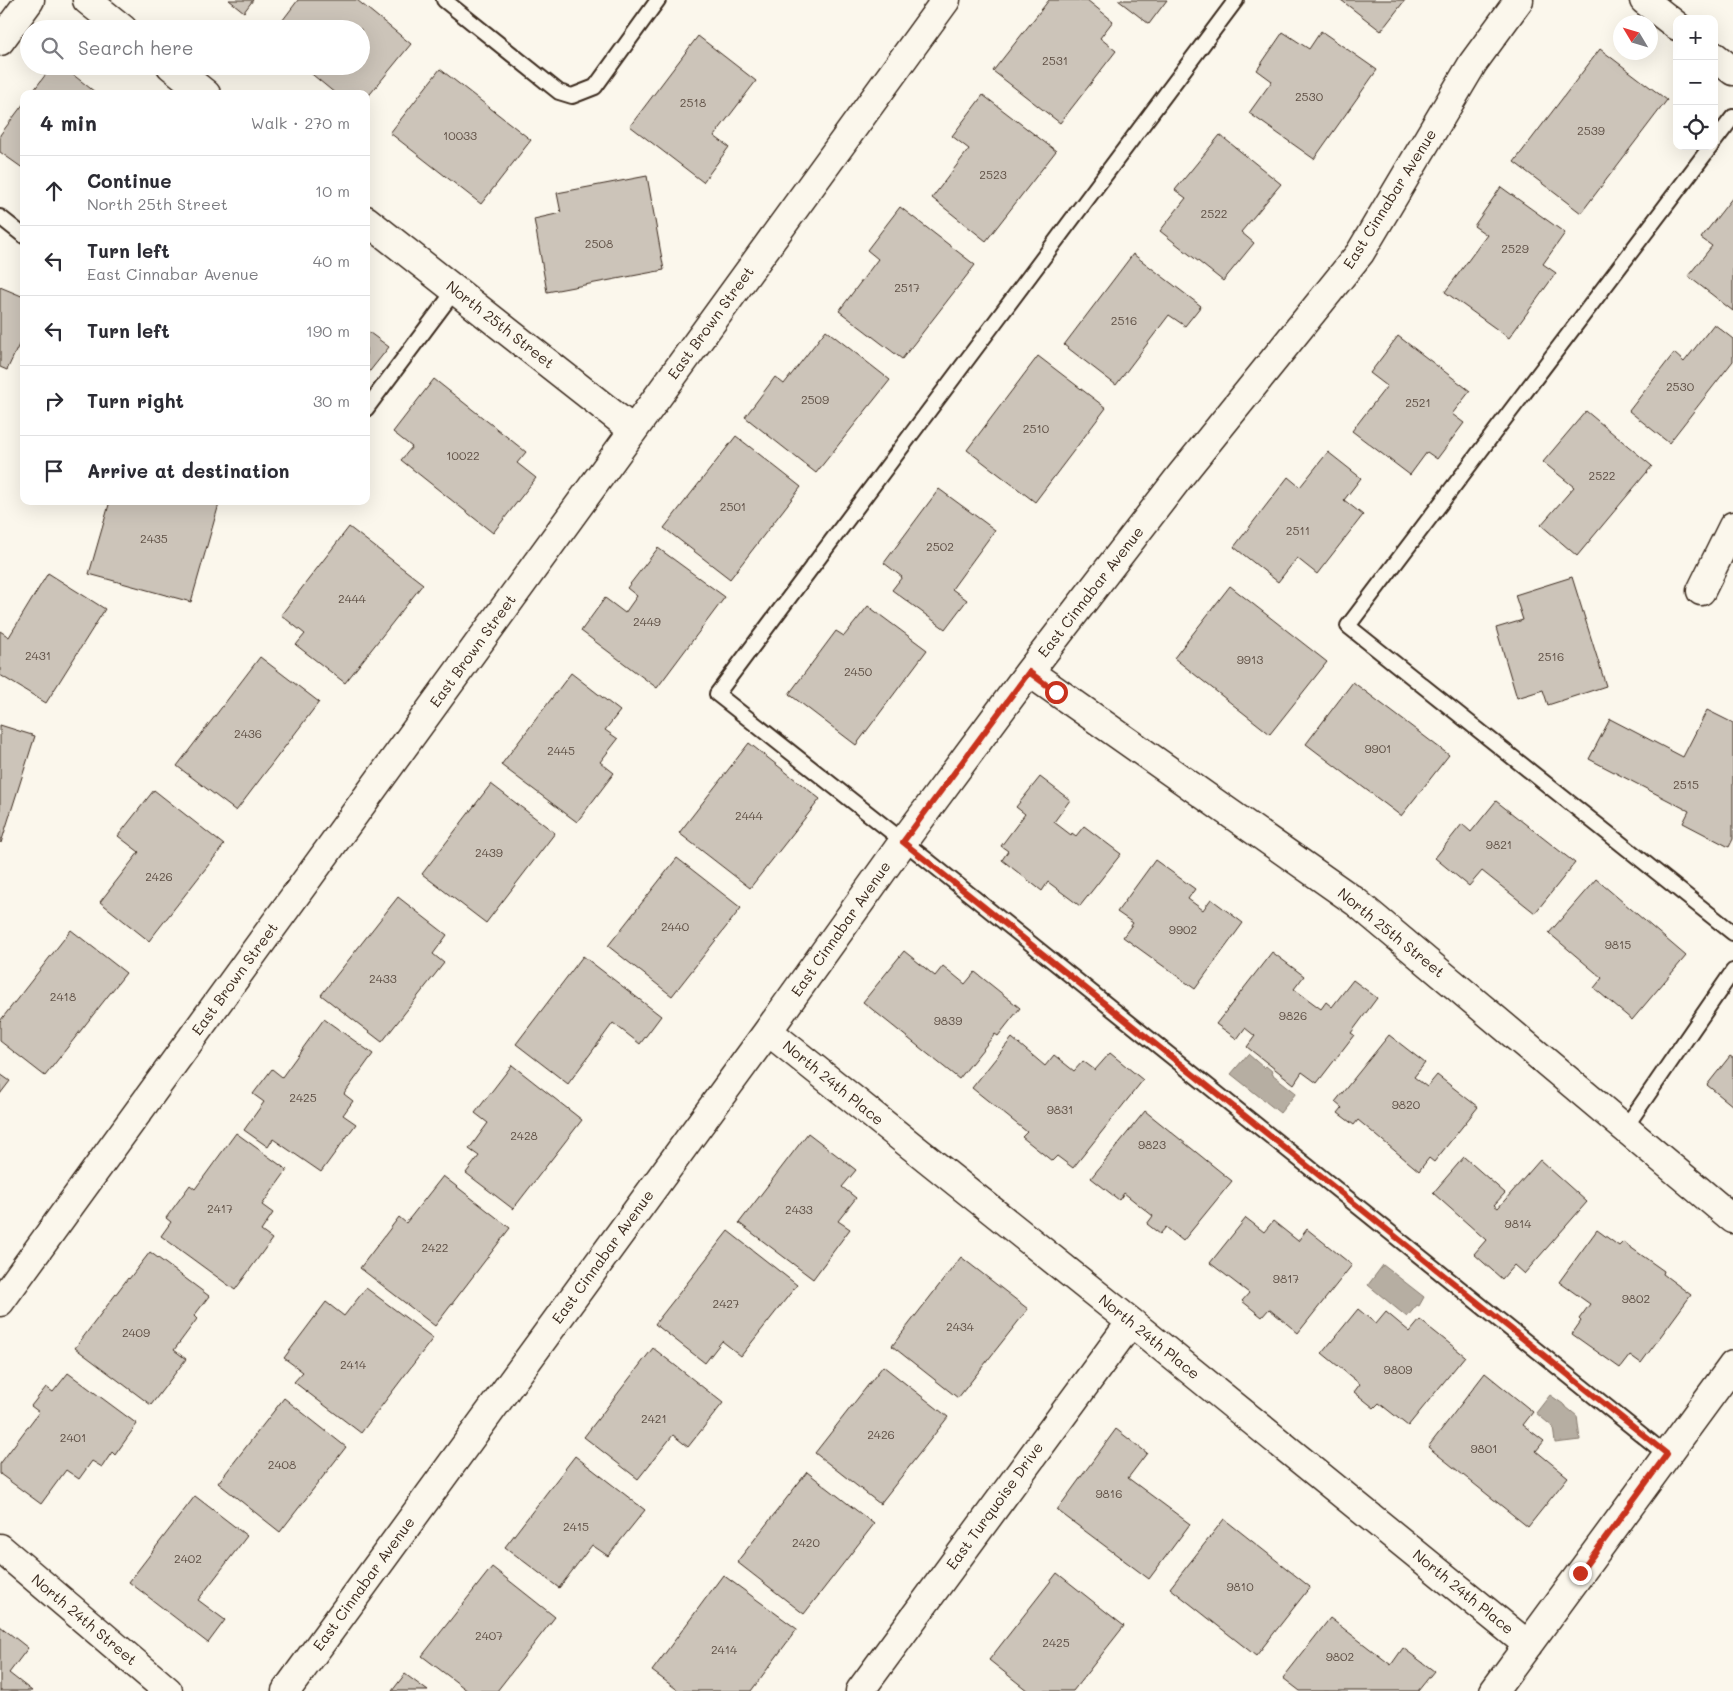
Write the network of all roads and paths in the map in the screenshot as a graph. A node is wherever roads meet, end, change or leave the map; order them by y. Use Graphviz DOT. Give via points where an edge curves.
graph roads {
  1 [pos="30,0"];
  2 [pos="87,0"];
  3 [pos="444,0"];
  4 [pos="658,0"];
  5 [pos="946,0"];
  6 [pos="1236,0"];
  7 [pos="1519,0"];
  8 [pos="1644,0"];
  9 [pos="112,20"];
  10 [pos="1673,23"];
  11 [pos="0,41"];
  12 [pos="1718,59"];
  13 [pos="1733,71"];
  14 [pos="182,75"];
  15 [pos="201,90"];
  16 [pos="1733,117"];
  17 [pos="1718,137"];
  18 [pos="1708,150"];
  19 [pos="0,218"];
  20 [pos="370,223"];
  21 [pos="20,233"];
  22 [pos="455,290"];
  23 [pos="370,404"];
  24 [pos="633,430"];
  25 [pos="1733,526"];
  26 [pos="1701,591"];
  27 [pos="1029,672"];
  28 [pos="903,842"];
  29 [pos="1733,932"];
  30 [pos="1733,971"];
  31 [pos="768,1031"];
  32 [pos="1625,1128"];
  33 [pos="1733,1219"];
  34 [pos="0,1302"];
  35 [pos="1131,1322"];
  36 [pos="1733,1364"];
  37 [pos="1667,1454"];
  38 [pos="0,1548"];
  39 [pos="1528,1645"];
  40 [pos="168,1691"];
  41 [pos="286,1691"];
  42 [pos="860,1691"];
  43 [pos="1494,1691"];
  1 -- 11 [label="street"];
  2 -- 9 [label="street"];
  3 -- 4 [label="lane" via="559,92 572,96 595,87"];
  5 -- 24 [label="street, East Brown Street"];
  6 -- 28 [label="lane" via="717,694"];
  7 -- 27 [label="street, East Cinnabar Avenue" via="1473,63 1360,253 1181,475"];
  8 -- 10 [label="street"];
  12 -- 13 [label="street"];
  14 -- 15 [label="street"];
  16 -- 17 [label="lane"];
  18 -- 29 [label="lane" via="1348,626"];
  19 -- 21 [label="lane"];
  20 -- 22 [label="street, North 25th Street"];
  22 -- 23 [label="lane"];
  22 -- 24 [label="street, North 25th Street"];
  24 -- 34 [label="street, East Brown Street"];
  25 -- 26 [label="street"];
  27 -- 28 [label="street, East Cinnabar Avenue"];
  27 -- 32 [label="street, North 25th Street" via="1356,902"];
  28 -- 31 [label="street, East Cinnabar Avenue"];
  28 -- 37 [label="lane"];
  30 -- 32 [label="lane"];
  31 -- 35 [label="street, North 24th Place"];
  31 -- 41 [label="street, East Cinnabar Avenue"];
  32 -- 33 [label="street, North 25th Street"];
  35 -- 39 [label="street, North 24th Place"];
  35 -- 42 [label="street, East Turquoise Drive"];
  36 -- 37 [label="street"];
  37 -- 39 [label="street"];
  38 -- 40 [label="street, North 24th Street"];
  39 -- 43 [label="street"];
}
